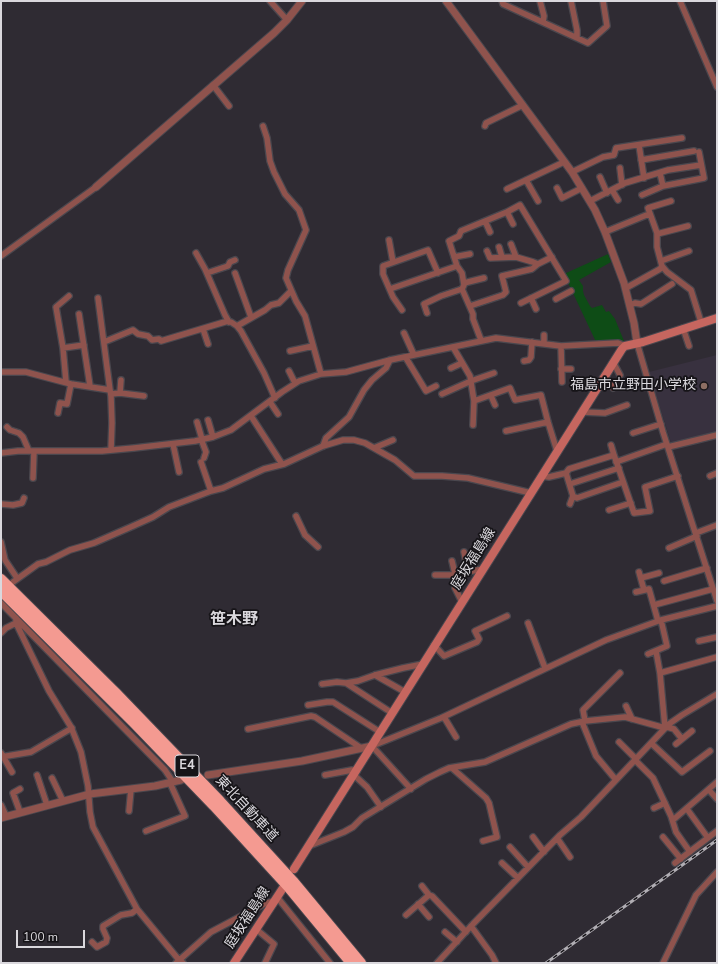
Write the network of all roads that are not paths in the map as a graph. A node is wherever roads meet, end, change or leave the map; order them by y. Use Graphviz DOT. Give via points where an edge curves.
graph roads {
  1 [pos="270,1"];
  2 [pos="302,1"];
  3 [pos="446,1"];
  4 [pos="502,1"];
  5 [pos="540,1"];
  6 [pos="571,1"];
  7 [pos="603,1"];
  8 [pos="680,1"];
  9 [pos="287,20"];
  10 [pos="543,22"];
  11 [pos="577,38"];
  12 [pos="214,85"];
  13 [pos="717,87"];
  14 [pos="523,105"];
  15 [pos="229,106"];
  16 [pos="263,126"];
  17 [pos="485,126"];
  18 [pos="682,138"];
  19 [pos="638,145"];
  20 [pos="641,160"];
  21 [pos="564,162"];
  22 [pos="701,165"];
  23 [pos="620,168"];
  24 [pos="572,172"];
  25 [pos="660,173"];
  26 [pos="600,177"];
  27 [pos="644,178"];
  28 [pos="526,180"];
  29 [pos="622,185"];
  30 [pos="663,186"];
  31 [pos="96,187"];
  32 [pos="507,188"];
  33 [pos="557,188"];
  34 [pos="582,188"];
  35 [pos="610,191"];
  36 [pos="642,195"];
  37 [pos="618,200"];
  38 [pos="538,201"];
  39 [pos="590,201"];
  40 [pos="671,201"];
  41 [pos="507,212"];
  42 [pos="649,214"];
  43 [pos="486,221"];
  44 [pos="512,224"];
  45 [pos="688,226"];
  46 [pos="490,232"];
  47 [pos="605,232"];
  48 [pos="657,234"];
  49 [pos="389,240"];
  50 [pos="511,244"];
  51 [pos="499,247"];
  52 [pos="487,251"];
  53 [pos="689,252"];
  54 [pos="196,253"];
  55 [pos="470,254"];
  56 [pos="1,256"];
  57 [pos="454,257"];
  58 [pos="502,257"];
  59 [pos="516,257"];
  60 [pos="552,257"];
  61 [pos="235,260"];
  62 [pos="393,262"];
  63 [pos="538,264"];
  64 [pos="662,264"];
  65 [pos="456,266"];
  66 [pos="207,273"];
  67 [pos="235,273"];
  68 [pos="438,273"];
  69 [pos="484,278"];
  70 [pos="672,284"];
  71 [pos="463,286"];
  72 [pos="626,288"];
  73 [pos="390,289"];
  74 [pos="291,291"];
  75 [pos="571,292"];
  76 [pos="69,296"];
  77 [pos="98,298"];
  78 [pos="531,298"];
  79 [pos="556,299"];
  80 [pos="520,303"];
  81 [pos="630,305"];
  82 [pos="470,306"];
  83 [pos="536,309"];
  84 [pos="402,310"];
  85 [pos="427,313"];
  86 [pos="79,314"];
  87 [pos="251,317"];
  88 [pos="717,318"];
  89 [pos="229,322"];
  90 [pos="701,322"];
  91 [pos="237,326"];
  92 [pos="683,328"];
  93 [pos="203,329"];
  94 [pos="404,333"];
  95 [pos="544,335"];
  96 [pos="481,340"];
  97 [pos="104,342"];
  98 [pos="532,342"];
  99 [pos="637,343"];
  100 [pos="208,344"];
  101 [pos="544,344"];
  102 [pos="84,346"];
  103 [pos="313,346"];
  104 [pos="453,346"];
  105 [pos="561,346"];
  106 [pos="625,346"];
  107 [pos="689,346"];
  108 [pos="63,348"];
  109 [pos="290,351"];
  110 [pos="414,355"];
  111 [pos="406,358"];
  112 [pos="390,360"];
  113 [pos="524,361"];
  114 [pos="613,362"];
  115 [pos="462,363"];
  116 [pos="451,368"];
  117 [pos="561,369"];
  118 [pos="571,369"];
  119 [pos="288,371"];
  120 [pos="1,372"];
  121 [pos="494,373"];
  122 [pos="321,374"];
  123 [pos="605,375"];
  124 [pos="620,375"];
  125 [pos="121,380"];
  126 [pos="471,381"];
  127 [pos="562,382"];
  128 [pos="69,383"];
  129 [pos="295,383"];
  130 [pos="90,386"];
  131 [pos="436,386"];
  132 [pos="613,388"];
  133 [pos="110,392"];
  134 [pos="120,393"];
  135 [pos="442,394"];
  136 [pos="144,396"];
  137 [pos="492,396"];
  138 [pos="275,398"];
  139 [pos="474,401"];
  140 [pos="270,402"];
  141 [pos="495,405"];
  142 [pos="627,405"];
  143 [pos="58,413"];
  144 [pos="278,414"];
  145 [pos="582,414"];
  146 [pos="250,416"];
  147 [pos="208,420"];
  148 [pos="197,422"];
  149 [pos="548,422"];
  150 [pos="661,424"];
  151 [pos="473,425"];
  152 [pos="7,427"];
  153 [pos="506,431"];
  154 [pos="633,433"];
  155 [pos="717,435"];
  156 [pos="213,437"];
  157 [pos="202,439"];
  158 [pos="394,440"];
  159 [pos="173,444"];
  160 [pos="611,445"];
  161 [pos="668,445"];
  162 [pos="324,446"];
  163 [pos="374,448"];
  164 [pos="111,450"];
  165 [pos="31,451"];
  166 [pos="557,451"];
  167 [pos="1,453"];
  168 [pos="614,455"];
  169 [pos="616,462"];
  170 [pos="282,464"];
  171 [pos="619,468"];
  172 [pos="179,472"];
  173 [pos="717,473"];
  174 [pos="566,474"];
  175 [pos="541,476"];
  176 [pos="678,476"];
  177 [pos="710,476"];
  178 [pos="33,478"];
  179 [pos="624,482"];
  180 [pos="570,484"];
  181 [pos="211,491"];
  182 [pos="531,492"];
  183 [pos="573,496"];
  184 [pos="24,498"];
  185 [pos="631,503"];
  186 [pos="1,504"];
  187 [pos="570,504"];
  188 [pos="609,510"];
  189 [pos="296,516"];
  190 [pos="717,525"];
  191 [pos="697,535"];
  192 [pos="1,542"];
  193 [pos="318,547"];
  194 [pos="669,548"];
  195 [pos="464,552"];
  196 [pos="452,561"];
  197 [pos="707,568"];
  198 [pos="483,569"];
  199 [pos="468,571"];
  200 [pos="659,573"];
  201 [pos="456,574"];
  202 [pos="435,575"];
  203 [pos="1,579"];
  204 [pos="664,581"];
  205 [pos="455,588"];
  206 [pos="713,589"];
  207 [pos="1,590"];
  208 [pos="644,590"];
  209 [pos="636,592"];
  210 [pos="463,601"];
  211 [pos="717,601"];
  212 [pos="1,603"];
  213 [pos="654,605"];
  214 [pos="717,606"];
  215 [pos="507,616"];
  216 [pos="659,620"];
  217 [pos="16,621"];
  218 [pos="528,623"];
  219 [pos="1,633"];
  220 [pos="717,637"];
  221 [pos="699,641"];
  222 [pos="434,646"];
  223 [pos="656,651"];
  224 [pos="648,654"];
  225 [pos="717,657"];
  226 [pos="423,664"];
  227 [pos="545,668"];
  228 [pos="620,673"];
  229 [pos="660,673"];
  230 [pos="375,675"];
  231 [pos="346,683"];
  232 [pos="322,684"];
  233 [pos="405,692"];
  234 [pos="717,694"];
  235 [pos="308,705"];
  236 [pos="626,706"];
  237 [pos="392,713"];
  238 [pos="444,717"];
  239 [pos="632,719"];
  240 [pos="584,721"];
  241 [pos="666,727"];
  242 [pos="72,728"];
  243 [pos="248,729"];
  244 [pos="692,731"];
  245 [pos="380,732"];
  246 [pos="456,737"];
  247 [pos="682,739"];
  248 [pos="619,742"];
  249 [pos="651,743"];
  250 [pos="676,744"];
  251 [pos="372,746"];
  252 [pos="361,748"];
  253 [pos="710,752"];
  254 [pos="2,755"];
  255 [pos="636,760"];
  256 [pos="452,768"];
  257 [pos="12,772"];
  258 [pos="356,773"];
  259 [pos="37,775"];
  260 [pos="208,775"];
  261 [pos="325,775"];
  262 [pos="52,778"];
  263 [pos="181,780"];
  264 [pos="616,780"];
  265 [pos="172,782"];
  266 [pos="717,782"];
  267 [pos="20,789"];
  268 [pos="131,789"];
  269 [pos="411,789"];
  270 [pos="709,790"];
  271 [pos="88,794"];
  272 [pos="717,799"];
  273 [pos="63,801"];
  274 [pos="665,803"];
  275 [pos="1,805"];
  276 [pos="47,805"];
  277 [pos="381,807"];
  278 [pos="654,808"];
  279 [pos="687,809"];
  280 [pos="129,811"];
  281 [pos="20,812"];
  282 [pos="3,817"];
  283 [pos="673,820"];
  284 [pos="146,831"];
  285 [pos="717,831"];
  286 [pos="533,837"];
  287 [pos="663,837"];
  288 [pos="557,838"];
  289 [pos="708,838"];
  290 [pos="483,841"];
  291 [pos="309,846"];
  292 [pos="510,846"];
  293 [pos="544,852"];
  294 [pos="690,852"];
  295 [pos="570,857"];
  296 [pos="681,859"];
  297 [pos="502,863"];
  298 [pos="675,864"];
  299 [pos="528,867"];
  300 [pos="294,869"];
  301 [pos="717,872"];
  302 [pos="518,878"];
  303 [pos="422,886"];
  304 [pos="283,888"];
  305 [pos="429,895"];
  306 [pos="276,899"];
  307 [pos="418,904"];
  308 [pos="137,909"];
  309 [pos="406,915"];
  310 [pos="429,917"];
  311 [pos="471,926"];
  312 [pos="256,928"];
  313 [pos="445,932"];
  314 [pos="466,932"];
  315 [pos="92,942"];
  316 [pos="457,942"];
  317 [pos="179,962"];
  318 [pos="234,963"];
  319 [pos="265,963"];
  320 [pos="330,963"];
  321 [pos="351,963"];
  322 [pos="361,963"];
  323 [pos="437,963"];
  324 [pos="496,963"];
  325 [pos="663,963"];
  1 -- 9 [label="street"];
  2 -- 9 [label="street"];
  3 -- 14 [label="street"];
  4 -- 10 [label="street" via="503,4"];
  5 -- 10 [label="street"];
  6 -- 11 [label="street"];
  7 -- 11 [label="street" via="607,26 588,42"];
  8 -- 13 [label="street"];
  9 -- 12 [label="street"];
  10 -- 11 [label="street"];
  12 -- 15 [label="street"];
  12 -- 31 [label="street"];
  14 -- 17 [label="street" via="486,123"];
  14 -- 21 [label="street"];
  16 -- 74 [label="street" via="274,172 285,194 300,210 306,230 287,276"];
  18 -- 19 [label="street"];
  19 -- 20 [label="street"];
  19 -- 24 [label="street" via="616,148 614,155 603,157"];
  20 -- 22 [label="street" via="696,152"];
  20 -- 27 [label="street"];
  21 -- 24 [label="street"];
  21 -- 28 [label="street"];
  22 -- 25 [label="street"];
  22 -- 30 [label="street" via="704,178"];
  23 -- 29 [label="street"];
  24 -- 34 [label="street"];
  25 -- 27 [label="street"];
  25 -- 30 [label="street"];
  26 -- 35 [label="street"];
  27 -- 29 [label="street"];
  28 -- 32 [label="street"];
  28 -- 38 [label="street"];
  29 -- 35 [label="street"];
  30 -- 36 [label="street"];
  31 -- 56 [label="street"];
  33 -- 34 [label="street" via="562,198"];
  34 -- 39 [label="street"];
  35 -- 37 [label="street"];
  35 -- 39 [label="street"];
  39 -- 47 [label="street"];
  40 -- 42 [label="street" via="648,208"];
  41 -- 43 [label="street"];
  41 -- 44 [label="street"];
  41 -- 60 [label="street" via="520,205"];
  42 -- 47 [label="street"];
  42 -- 48 [label="street"];
  43 -- 46 [label="street"];
  43 -- 57 [label="street" via="461,231 459,236 449,241"];
  45 -- 48 [label="street"];
  47 -- 72 [label="street"];
  48 -- 64 [label="street" via="657,247"];
  49 -- 62 [label="street"];
  50 -- 59 [label="street"];
  51 -- 58 [label="street"];
  52 -- 58 [label="street" via="490,258"];
  53 -- 64 [label="street"];
  54 -- 66 [label="street"];
  55 -- 57 [label="street"];
  57 -- 65 [label="street"];
  58 -- 59 [label="street"];
  59 -- 63 [label="street"];
  60 -- 63 [label="street"];
  60 -- 78 [label="street" via="566,281"];
  61 -- 66 [label="street" via="228,266"];
  62 -- 68 [label="street" via="428,250"];
  62 -- 73 [label="street" via="383,266 383,274"];
  63 -- 82 [label="street" via="502,276 506,292"];
  64 -- 72 [label="street" via="660,269"];
  64 -- 90 [label="street" via="667,272 691,290"];
  65 -- 68 [label="street"];
  65 -- 71 [label="street" via="462,273"];
  66 -- 89 [label="street"];
  67 -- 87 [label="street"];
  68 -- 73 [label="street"];
  69 -- 71 [label="street"];
  70 -- 81 [label="street" via="641,304"];
  71 -- 82 [label="street"];
  71 -- 85 [label="street" via="424,304"];
  72 -- 81 [label="street"];
  73 -- 84 [label="street"];
  74 -- 87 [label="street" via="279,303"];
  74 -- 103 [label="street" via="305,316"];
  75 -- 79 [label="street"];
  76 -- 108 [label="street" via="56,307"];
  77 -- 97 [label="street"];
  78 -- 80 [label="street"];
  78 -- 83 [label="street"];
  81 -- 99 [label="street"];
  82 -- 96 [label="street"];
  86 -- 102 [label="street"];
  87 -- 91 [label="street"];
  88 -- 90 [label="main road"];
  89 -- 91 [label="street"];
  89 -- 93 [label="street"];
  90 -- 92 [label="main road"];
  91 -- 138 [label="street"];
  92 -- 99 [label="main road"];
  92 -- 107 [label="street"];
  93 -- 97 [label="street" via="161,340 152,340 133,330"];
  93 -- 100 [label="street"];
  94 -- 110 [label="street"];
  95 -- 101 [label="street"];
  96 -- 98 [label="street" via="502,338"];
  96 -- 104 [label="street"];
  97 -- 133 [label="street"];
  98 -- 101 [label="street"];
  98 -- 113 [label="street" via="531,357"];
  99 -- 106 [label="main road"];
  99 -- 150 [label="street"];
  101 -- 105 [label="street"];
  102 -- 108 [label="street"];
  102 -- 130 [label="street"];
  103 -- 109 [label="street"];
  103 -- 122 [label="street"];
  104 -- 110 [label="street"];
  104 -- 115 [label="street"];
  105 -- 106 [label="street" via="618,343"];
  105 -- 117 [label="street"];
  106 -- 114 [label="main road, 庭坂福島線"];
  108 -- 128 [label="street"];
  110 -- 111 [label="street"];
  111 -- 112 [label="street"];
  111 -- 131 [label="street" via="426,391"];
  112 -- 122 [label="street" via="346,372"];
  112 -- 162 [label="street" via="364,390 349,416 326,438"];
  114 -- 123 [label="main road, 庭坂福島線"];
  114 -- 124 [label="street"];
  115 -- 116 [label="street"];
  115 -- 126 [label="street"];
  117 -- 118 [label="street"];
  117 -- 127 [label="street"];
  119 -- 129 [label="street"];
  120 -- 128 [label="street" via="26,372"];
  121 -- 126 [label="street"];
  122 -- 129 [label="street"];
  123 -- 132 [label="street"];
  123 -- 145 [label="main road, 庭坂福島線"];
  125 -- 134 [label="street"];
  126 -- 135 [label="street"];
  126 -- 139 [label="street"];
  128 -- 130 [label="street"];
  128 -- 143 [label="street" via="67,404 60,403"];
  129 -- 138 [label="street"];
  130 -- 133 [label="street"];
  133 -- 134 [label="street"];
  133 -- 164 [label="street"];
  134 -- 136 [label="street"];
  137 -- 139 [label="street"];
  137 -- 141 [label="street"];
  137 -- 149 [label="street" via="510,388 515,400 541,395"];
  138 -- 140 [label="street"];
  139 -- 151 [label="street"];
  140 -- 144 [label="street"];
  140 -- 146 [label="street"];
  142 -- 145 [label="street" via="605,413"];
  145 -- 166 [label="main road, 庭坂福島線"];
  146 -- 156 [label="street" via="231,430"];
  146 -- 170 [label="street"];
  147 -- 156 [label="street"];
  148 -- 157 [label="street"];
  149 -- 153 [label="street"];
  149 -- 166 [label="street"];
  150 -- 154 [label="street"];
  150 -- 161 [label="street"];
  152 -- 165 [label="street" via="23,437"];
  155 -- 161 [label="street"];
  156 -- 157 [label="street"];
  157 -- 159 [label="street"];
  157 -- 181 [label="street" via="206,452 202,460"];
  158 -- 163 [label="street"];
  159 -- 164 [label="street"];
  159 -- 172 [label="street"];
  160 -- 168 [label="street"];
  161 -- 169 [label="street"];
  161 -- 176 [label="street"];
  162 -- 163 [label="street" via="343,440 354,440"];
  162 -- 170 [label="street"];
  163 -- 182 [label="street" via="395,460 414,476 468,478"];
  164 -- 165 [label="street"];
  165 -- 167 [label="street"];
  165 -- 178 [label="street"];
  166 -- 175 [label="main road, 庭坂福島線"];
  168 -- 169 [label="street"];
  168 -- 174 [label="street" via="568,469"];
  169 -- 171 [label="street"];
  170 -- 181 [label="street"];
  171 -- 179 [label="street"];
  171 -- 180 [label="street"];
  173 -- 177 [label="street"];
  174 -- 175 [label="street"];
  174 -- 180 [label="street"];
  175 -- 182 [label="main road, 庭坂福島線"];
  176 -- 185 [label="street" via="645,486 650,511 634,514"];
  176 -- 191 [label="street"];
  179 -- 183 [label="street" via="577,498"];
  179 -- 185 [label="street"];
  180 -- 183 [label="street"];
  181 -- 192 [label="street" via="169,506 153,517 108,537 38,564 15,580 5,560"];
  182 -- 198 [label="main road, 庭坂福島線"];
  183 -- 187 [label="street"];
  184 -- 186 [label="street" via="22,503"];
  185 -- 188 [label="street"];
  189 -- 193 [label="street" via="305,535"];
  190 -- 191 [label="street"];
  191 -- 194 [label="street"];
  191 -- 197 [label="street"];
  195 -- 199 [label="street"];
  196 -- 201 [label="street"];
  197 -- 204 [label="street"];
  197 -- 206 [label="street"];
  198 -- 199 [label="street"];
  198 -- 210 [label="main road, 庭坂福島線"];
  199 -- 201 [label="street"];
  200 -- 208 [label="street" via="640,575"];
  201 -- 202 [label="street"];
  203 -- 322 [label="highway, 東北自動車道 / E4" via="220,800 294,881"];
  205 -- 210 [label="street"];
  206 -- 211 [label="street"];
  206 -- 213 [label="street"];
  207 -- 321 [label="highway, 東北自動車道 / E4" via="214,806 289,888"];
  208 -- 209 [label="street"];
  208 -- 213 [label="street" via="649,588"];
  210 -- 222 [label="main road, 庭坂福島線"];
  212 -- 217 [label="street"];
  213 -- 216 [label="street"];
  214 -- 216 [label="street"];
  215 -- 222 [label="street" via="475,631 477,642 444,656"];
  216 -- 223 [label="street" via="668,646"];
  216 -- 227 [label="street" via="606,640"];
  217 -- 219 [label="street"];
  217 -- 242 [label="street" via="49,691"];
  217 -- 265 [label="street" via="165,770"];
  218 -- 227 [label="street"];
  220 -- 221 [label="street"];
  222 -- 226 [label="main road, 庭坂福島線"];
  223 -- 224 [label="street"];
  223 -- 229 [label="street"];
  225 -- 229 [label="street"];
  226 -- 230 [label="street"];
  226 -- 233 [label="main road, 庭坂福島線"];
  227 -- 238 [label="street"];
  228 -- 240 [label="street" via="583,710"];
  229 -- 241 [label="street"];
  230 -- 231 [label="street"];
  230 -- 233 [label="street"];
  231 -- 232 [label="street"];
  231 -- 237 [label="street"];
  233 -- 237 [label="main road, 庭坂福島線"];
  234 -- 241 [label="street"];
  235 -- 245 [label="street" via="333,702"];
  236 -- 239 [label="street"];
  237 -- 245 [label="main road, 庭坂福島線"];
  238 -- 246 [label="street"];
  238 -- 251 [label="street"];
  239 -- 240 [label="street" via="619,717"];
  239 -- 241 [label="street"];
  240 -- 256 [label="street" via="571,724 485,762"];
  240 -- 264 [label="street" via="596,756"];
  241 -- 247 [label="street" via="674,729"];
  241 -- 249 [label="street"];
  242 -- 254 [label="street" via="31,752"];
  242 -- 271 [label="street" via="81,752"];
  243 -- 252 [label="street" via="311,716"];
  244 -- 247 [label="street"];
  245 -- 251 [label="main road, 庭坂福島線"];
  247 -- 250 [label="street"];
  248 -- 255 [label="street"];
  249 -- 253 [label="street" via="682,772"];
  249 -- 255 [label="street"];
  251 -- 252 [label="street"];
  251 -- 258 [label="main road, 庭坂福島線"];
  251 -- 269 [label="street"];
  252 -- 260 [label="street" via="302,761"];
  254 -- 257 [label="street"];
  255 -- 264 [label="street"];
  255 -- 274 [label="street" via="653,778"];
  256 -- 269 [label="street" via="426,779"];
  256 -- 290 [label="street" via="489,803 497,837"];
  258 -- 261 [label="street" via="352,770"];
  258 -- 277 [label="street"];
  258 -- 291 [label="main road, 庭坂福島線"];
  259 -- 276 [label="street"];
  262 -- 273 [label="street"];
  263 -- 265 [label="street"];
  264 -- 288 [label="street"];
  265 -- 268 [label="street"];
  265 -- 284 [label="street" via="185,816"];
  266 -- 270 [label="street"];
  267 -- 281 [label="street" via="13,793"];
  268 -- 271 [label="street"];
  268 -- 280 [label="street"];
  269 -- 277 [label="street"];
  270 -- 272 [label="street"];
  270 -- 279 [label="street"];
  271 -- 273 [label="street"];
  271 -- 308 [label="street" via="94,827"];
  273 -- 276 [label="street"];
  274 -- 278 [label="street"];
  274 -- 283 [label="street"];
  275 -- 282 [label="street"];
  276 -- 281 [label="street"];
  277 -- 291 [label="street" via="344,832"];
  279 -- 283 [label="street"];
  279 -- 289 [label="street"];
  281 -- 282 [label="street"];
  283 -- 294 [label="street" via="676,832"];
  285 -- 289 [label="street"];
  286 -- 293 [label="street"];
  287 -- 296 [label="street"];
  288 -- 293 [label="street"];
  288 -- 295 [label="street"];
  289 -- 294 [label="street"];
  291 -- 300 [label="main road, 庭坂福島線"];
  292 -- 299 [label="street"];
  293 -- 299 [label="street"];
  294 -- 296 [label="street"];
  296 -- 298 [label="street"];
  297 -- 302 [label="street"];
  299 -- 302 [label="street"];
  301 -- 325 [label="street" via="696,895"];
  302 -- 311 [label="street"];
  303 -- 305 [label="street"];
  304 -- 306 [label="main road, 庭坂福島線"];
  305 -- 307 [label="street"];
  305 -- 314 [label="street"];
  306 -- 312 [label="main road, 庭坂福島線"];
  306 -- 317 [label="street" via="212,932"];
  306 -- 320 [label="street"];
  307 -- 309 [label="street"];
  307 -- 310 [label="street"];
  308 -- 315 [label="street" via="103,926 106,942 97,947"];
  308 -- 317 [label="street"];
  311 -- 314 [label="street"];
  311 -- 324 [label="street"];
  312 -- 318 [label="main road, 庭坂福島線"];
  312 -- 319 [label="street" via="274,944"];
  313 -- 316 [label="street"];
  314 -- 316 [label="street"];
  316 -- 323 [label="street"];
}
